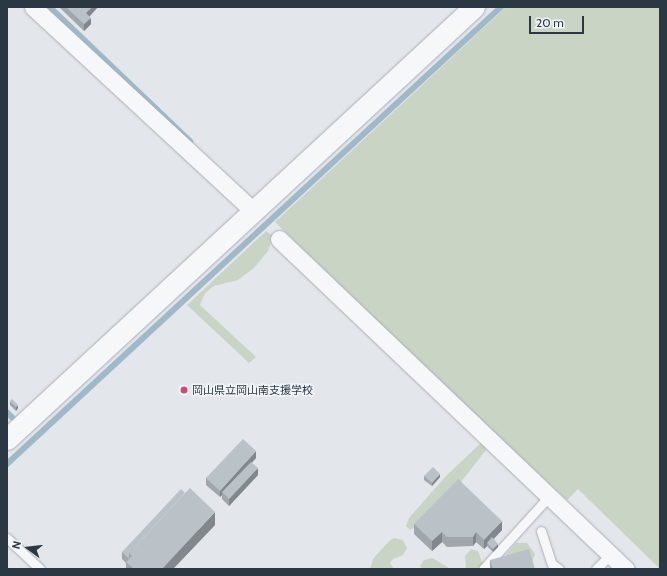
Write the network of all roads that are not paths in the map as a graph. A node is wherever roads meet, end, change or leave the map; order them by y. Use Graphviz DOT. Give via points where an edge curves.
graph roads {
  1 [pos="33,7"];
  2 [pos="474,7"];
  3 [pos="253,212"];
  4 [pos="280,239"];
  5 [pos="7,439"];
  6 [pos="550,496"];
  7 [pos="541,531"];
  8 [pos="7,538"];
  9 [pos="611,554"];
  10 [pos="40,569"];
  11 [pos="483,569"];
  12 [pos="558,569"];
  13 [pos="596,569"];
  14 [pos="626,569"];
  1 -- 3 [label="street"];
  2 -- 3 [label="street"];
  3 -- 5 [label="street"];
  4 -- 6 [label="street"];
  6 -- 9 [label="street"];
  6 -- 11 [label="lane"];
  7 -- 12 [label="lane" via="552,564"];
  8 -- 10 [label="lane"];
  9 -- 13 [label="lane"];
  9 -- 14 [label="street"];
}
